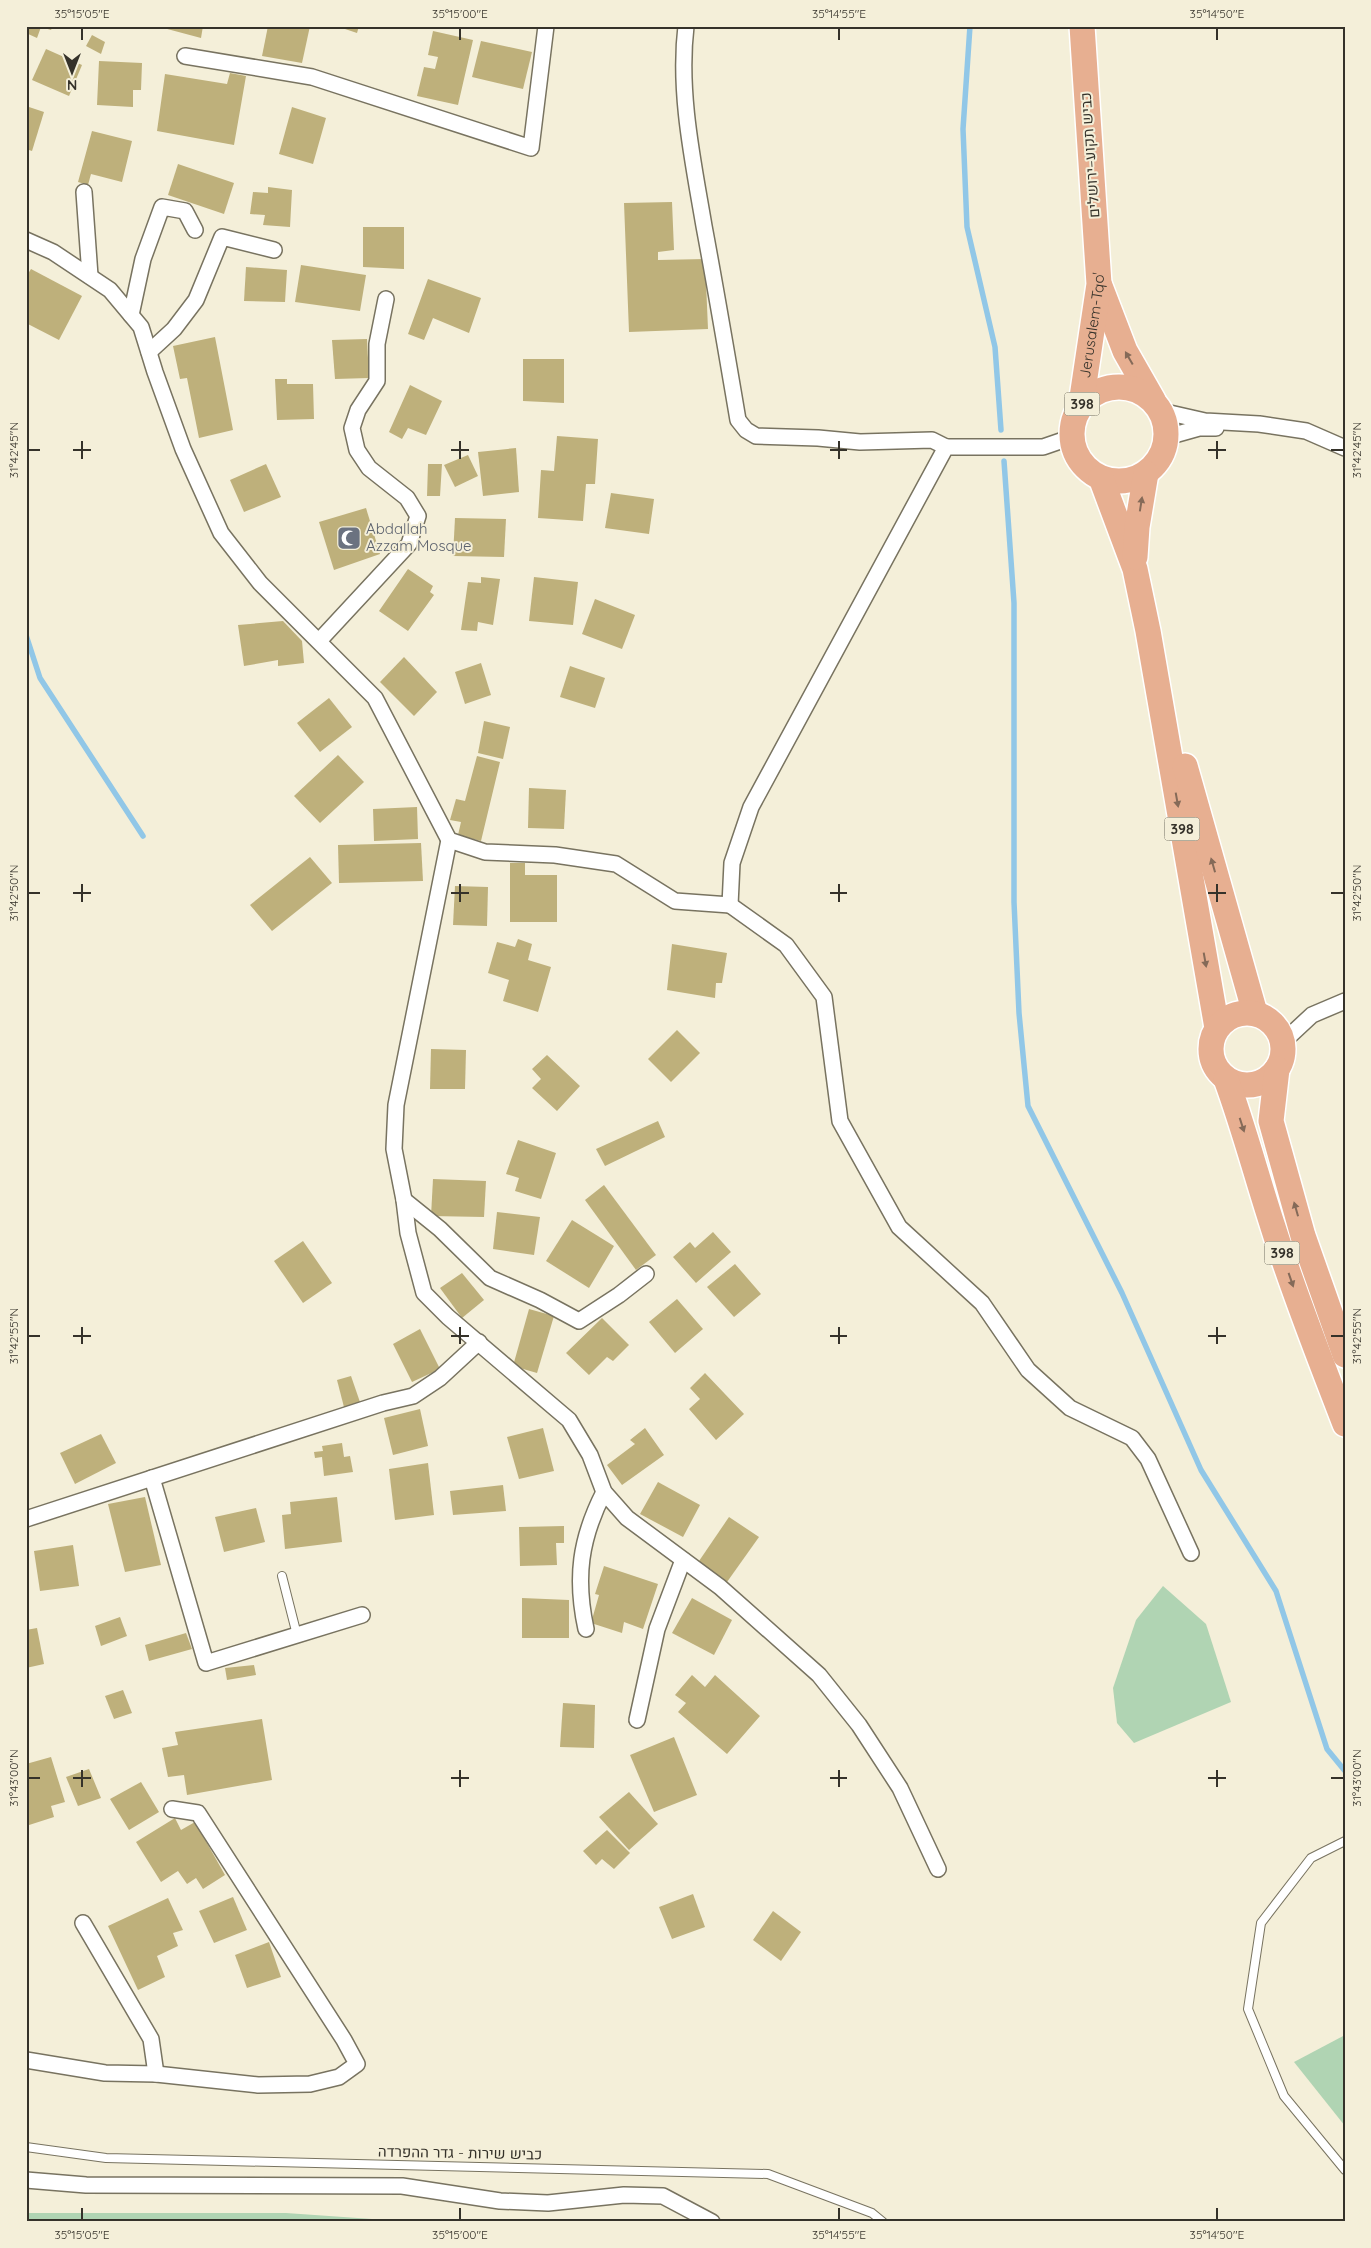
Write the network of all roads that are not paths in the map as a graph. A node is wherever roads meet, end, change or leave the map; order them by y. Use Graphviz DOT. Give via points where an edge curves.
graph roads {
  1 [pos="546,26"];
  2 [pos="686,26"];
  3 [pos="1082,26"];
  4 [pos="185,56"];
  5 [pos="84,192"];
  6 [pos="195,230"];
  7 [pos="26,240"];
  8 [pos="274,250"];
  9 [pos="90,276"];
  10 [pos="1099,284"];
  11 [pos="386,299"];
  12 [pos="131,315"];
  13 [pos="149,352"];
  14 [pos="1081,404"];
  15 [pos="1157,406"];
  16 [pos="1072,437"];
  17 [pos="1166,437"];
  18 [pos="946,447"];
  19 [pos="1146,473"];
  20 [pos="1101,478"];
  21 [pos="1135,569"];
  22 [pos="1148,631"];
  23 [pos="319,641"];
  24 [pos="449,840"];
  25 [pos="730,905"];
  26 [pos="1345,1001"];
  27 [pos="1254,1013"];
  28 [pos="1217,1028"];
  29 [pos="1283,1042"];
  30 [pos="1277,1070"];
  31 [pos="1226,1079"];
  32 [pos="404,1200"];
  33 [pos="646,1274"];
  34 [pos="1330,1315"];
  35 [pos="1306,1324"];
  36 [pos="479,1342"];
  37 [pos="1345,1355"];
  38 [pos="1345,1424"];
  39 [pos="152,1478"];
  40 [pos="604,1492"];
  41 [pos="26,1519"];
  42 [pos="1191,1553"];
  43 [pos="683,1560"];
  44 [pos="282,1576"];
  45 [pos="362,1615"];
  46 [pos="586,1629"];
  47 [pos="297,1635"];
  48 [pos="637,1720"];
  49 [pos="172,1809"];
  50 [pos="1345,1841"];
  51 [pos="938,1869"];
  52 [pos="83,1924"];
  53 [pos="26,2060"];
  54 [pos="156,2074"];
  55 [pos="26,2147"];
  56 [pos="1345,2170"];
  57 [pos="26,2180"];
  58 [pos="712,2222"];
  59 [pos="883,2222"];
  1 -- 4 [label="street" via="531,148 312,76"];
  2 -- 18 [label="street" via="686,101 694,166 738,420 756,436 860,442 932,440"];
  3 -- 10 [label="main road, כביש תקוע–ירושלים / 398"];
  5 -- 9 [label="street"];
  6 -- 12 [label="street" via="185,211 162,207 142,259"];
  7 -- 9 [label="street" via="53,252"];
  8 -- 13 [label="street" via="222,237 196,300 174,329"];
  9 -- 12 [label="street" via="110,290"];
  10 -- 14 [label="main road, Jerusalem-Tqo' / 398"];
  15 -- 10 [label="main road, Jerusalem-Tqo' / 398, one-way" via="1124,351"];
  11 -- 23 [label="street" via="377,344 377,381 358,410 352,428 357,450 369,468 407,498 418,516 409,544"];
  12 -- 13 [label="street" via="141,327"];
  13 -- 23 [label="street" via="183,449 221,533 260,583"];
  14 -- 15 [label="main road, 398" via="1093,393 1108,387 1124,386 1140,391"];
  14 -- 16 [label="main road, 398" via="1075,415"];
  15 -- 17 [label="main road, 398" via="1166,424"];
  15 -- 17 [label="street" via="1205,421 1306,431 1345,448 1252,428 1200,428"];
  16 -- 18 [label="street" via="1043,447"];
  16 -- 20 [label="main road, 398" via="1078,459"];
  17 -- 19 [label="main road, 398" via="1156,464"];
  18 -- 25 [label="street" via="751,808 732,863"];
  19 -- 20 [label="main road" via="1124,481"];
  21 -- 19 [label="main road, 398, one-way" via="1137,527"];
  20 -- 21 [label="main road, 398"];
  21 -- 22 [label="main road, 398"];
  27 -- 22 [label="main road, 398, one-way"];
  22 -- 28 [label="main road, 398, one-way"];
  23 -- 24 [label="street" via="375,698"];
  24 -- 25 [label="street" via="485,852 555,855 616,864 676,901"];
  24 -- 32 [label="street" via="396,1105 394,1149"];
  25 -- 42 [label="street" via="786,946 824,997 840,1121 899,1227 982,1303 1028,1370 1070,1408 1132,1438 1148,1459"];
  26 -- 29 [label="street" via="1312,1015"];
  27 -- 28 [label="main road" via="1234,1015"];
  27 -- 29 [label="main road" via="1268,1018 1278,1029"];
  28 -- 31 [label="main road, 398" via="1211,1041 1211,1055 1216,1068"];
  29 -- 30 [label="main road, 398" via="1283,1056"];
  30 -- 31 [label="main road" via="1254,1085"];
  34 -- 30 [label="main road, 398, one-way" via="1303,1236 1271,1121"];
  31 -- 35 [label="main road, 398, one-way"];
  32 -- 33 [label="street" via="440,1229 490,1278 579,1321"];
  32 -- 36 [label="street" via="408,1233 424,1293"];
  34 -- 35 [label="main road" via="1325,1323 1316,1326"];
  34 -- 37 [label="main road, 398"];
  35 -- 38 [label="main road, 398"];
  36 -- 39 [label="street" via="440,1378 413,1396"];
  36 -- 40 [label="street" via="569,1420 590,1455"];
  39 -- 41 [label="street"];
  39 -- 47 [label="street" via="206,1663"];
  40 -- 43 [label="street" via="627,1518"];
  40 -- 46 [label="street" via="592,1516 579,1571"];
  43 -- 48 [label="street" via="657,1629"];
  43 -- 51 [label="street" via="720,1587 819,1675 859,1725 900,1788"];
  44 -- 47 [label="lane"];
  45 -- 47 [label="street"];
  49 -- 54 [label="street" via="198,1813 357,2064 339,2077 310,2084 258,2085"];
  50 -- 56 [label="lane" via="1311,1858 1261,1923 1248,2009 1284,2096"];
  52 -- 54 [label="street" via="152,2039"];
  53 -- 54 [label="street" via="105,2073"];
  55 -- 59 [label="lane, כביש שירות - גדר ההפרדה" via="106,2158 768,2174 872,2213"];
  57 -- 58 [label="street" via="95,2185 402,2186 500,2201 548,2203 624,2195 663,2196"];
}
